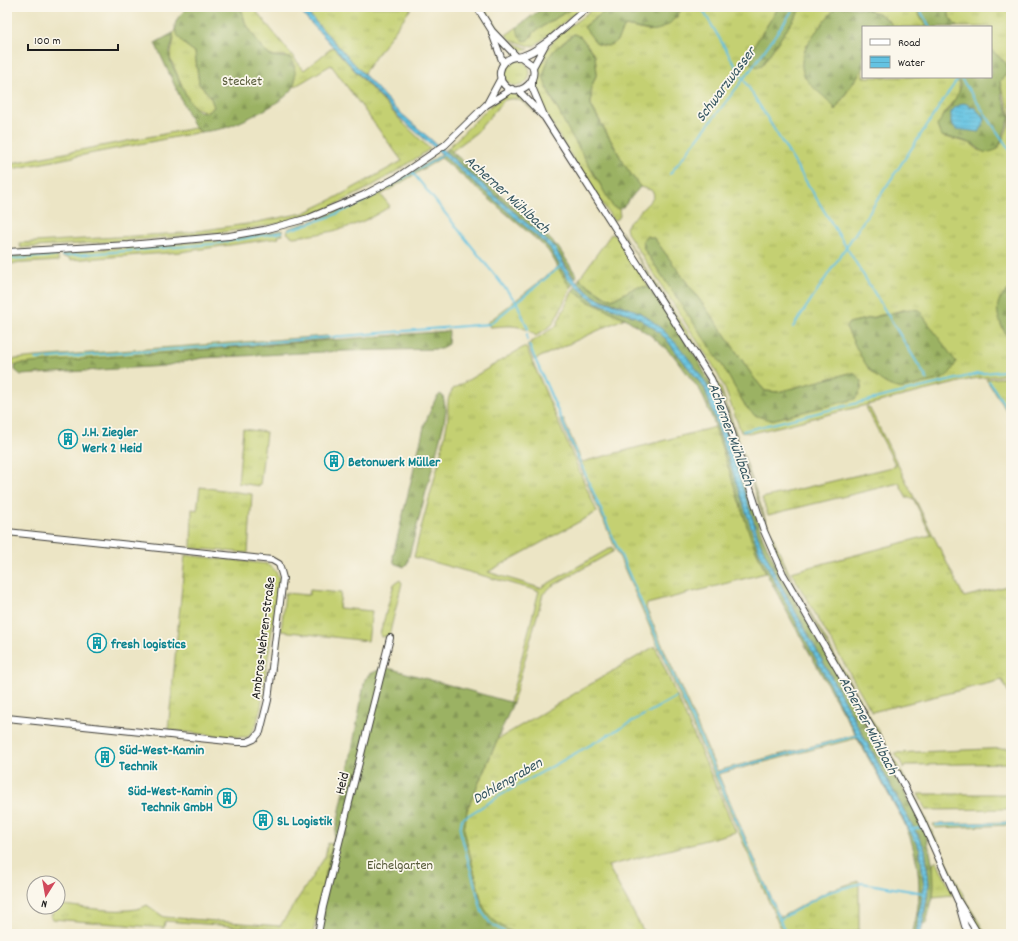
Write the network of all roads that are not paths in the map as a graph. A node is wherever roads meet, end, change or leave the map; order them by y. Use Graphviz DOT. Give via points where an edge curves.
graph roads {
  1 [pos="589,7"];
  2 [pos="478,9"];
  3 [pos="492,31"];
  4 [pos="547,41"];
  5 [pos="518,56"];
  6 [pos="503,63"];
  7 [pos="533,67"];
  8 [pos="501,78"];
  9 [pos="532,82"];
  10 [pos="515,90"];
  11 [pos="486,105"];
  12 [pos="545,118"];
  13 [pos="7,252"];
  14 [pos="7,532"];
  15 [pos="390,638"];
  16 [pos="7,718"];
  17 [pos="958,901"];
  18 [pos="318,934"];
  19 [pos="970,934"];
  20 [pos="978,934"];
  1 -- 4 [label="street"];
  2 -- 3 [label="street"];
  3 -- 5 [label="street"];
  3 -- 6 [label="street"];
  4 -- 5 [label="street"];
  4 -- 7 [label="street"];
  5 -- 6 [label="street"];
  5 -- 7 [label="street" via="529,61"];
  6 -- 8 [label="street" via="500,70"];
  7 -- 9 [label="street"];
  8 -- 10 [label="street" via="505,85"];
  8 -- 11 [label="street"];
  9 -- 10 [label="street"];
  9 -- 12 [label="street"];
  10 -- 11 [label="street"];
  10 -- 12 [label="street"];
  11 -- 13 [label="street" via="445,145 396,178 309,218 229,236"];
  12 -- 17 [label="street" via="711,379 725,412 764,531 783,574 898,774"];
  14 -- 16 [label="street, Ambros-Nehren-Straße" via="272,560 279,564 283,578 268,700 260,732 254,739 237,742"];
  15 -- 18 [label="street, Heid" via="322,907"];
  17 -- 19 [label="street"];
  17 -- 20 [label="street"];
}
